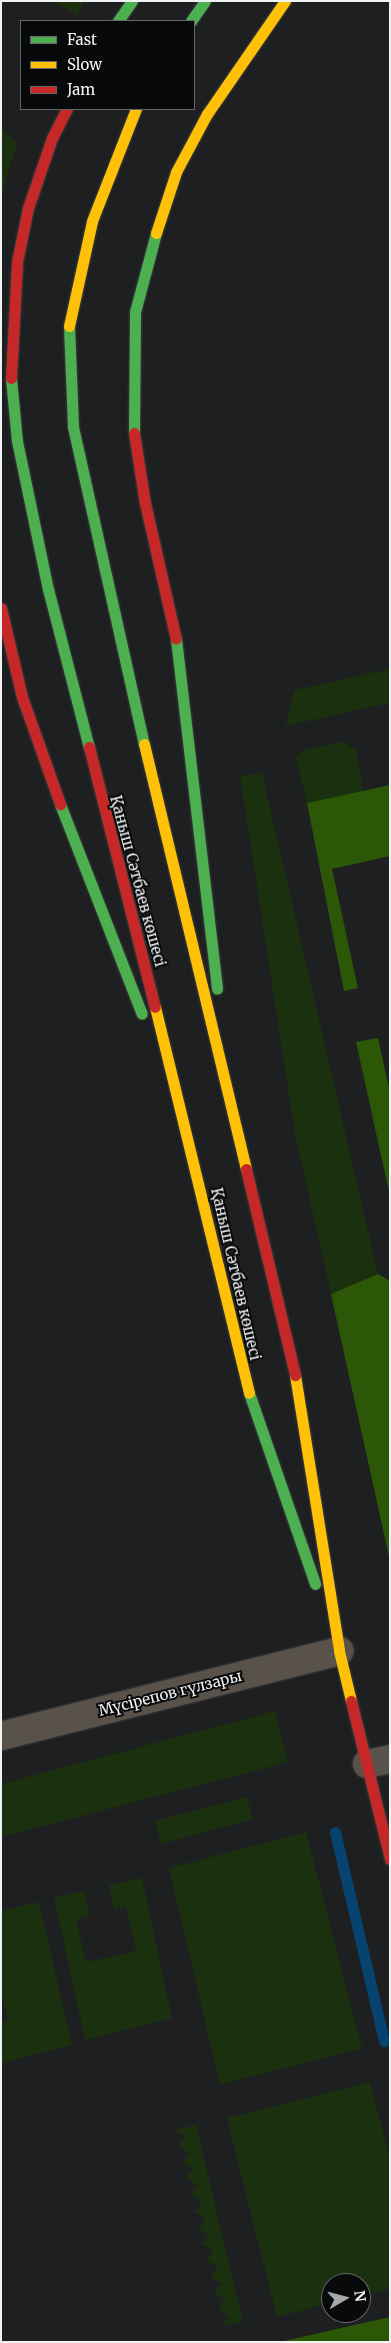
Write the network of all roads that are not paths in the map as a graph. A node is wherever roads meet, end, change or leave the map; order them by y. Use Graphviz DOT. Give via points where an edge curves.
graph roads {
  1 [pos="132,1"];
  2 [pos="205,1"];
  3 [pos="285,1"];
  4 [pos="119,20"];
  5 [pos="192,20"];
  6 [pos="66,110"];
  7 [pos="136,110"];
  8 [pos="1,608"];
  9 [pos="230,1110"];
  10 [pos="185,1124"];
  11 [pos="339,1652"];
  12 [pos="1,1736"];
  13 [pos="378,1761"];
  14 [pos="390,1859"];
  1 -- 4 [label="main road"];
  2 -- 5 [label="main road"];
  3 -- 9 [label="main road" via="206,114 176,172 135,312 132,365 133,426 144,503 180,658"];
  6 -- 10 [label="main road, Қаныш Сәтбаев көшесі" via="52,138 28,208 17,262 11,384 17,441 71,681"];
  7 -- 9 [label="main road, Қаныш Сәтбаев көшесі" via="92,220 77,280 69,328 73,426"];
  8 -- 10 [label="main road" via="22,698 66,823"];
  9 -- 11 [label="main road, Қаныш Сәтбаев көшесі" via="297,1384"];
  10 -- 11 [label="main road, Қаныш Сәтбаев көшесі" via="249,1395"];
  11 -- 12 [label="street, Мүсірепов гүлзары"];
  11 -- 13 [label="main road, Қаныш Сәтбаев көшесі"];
  13 -- 14 [label="main road, Қаныш Сәтбаев көшесі"];
}
